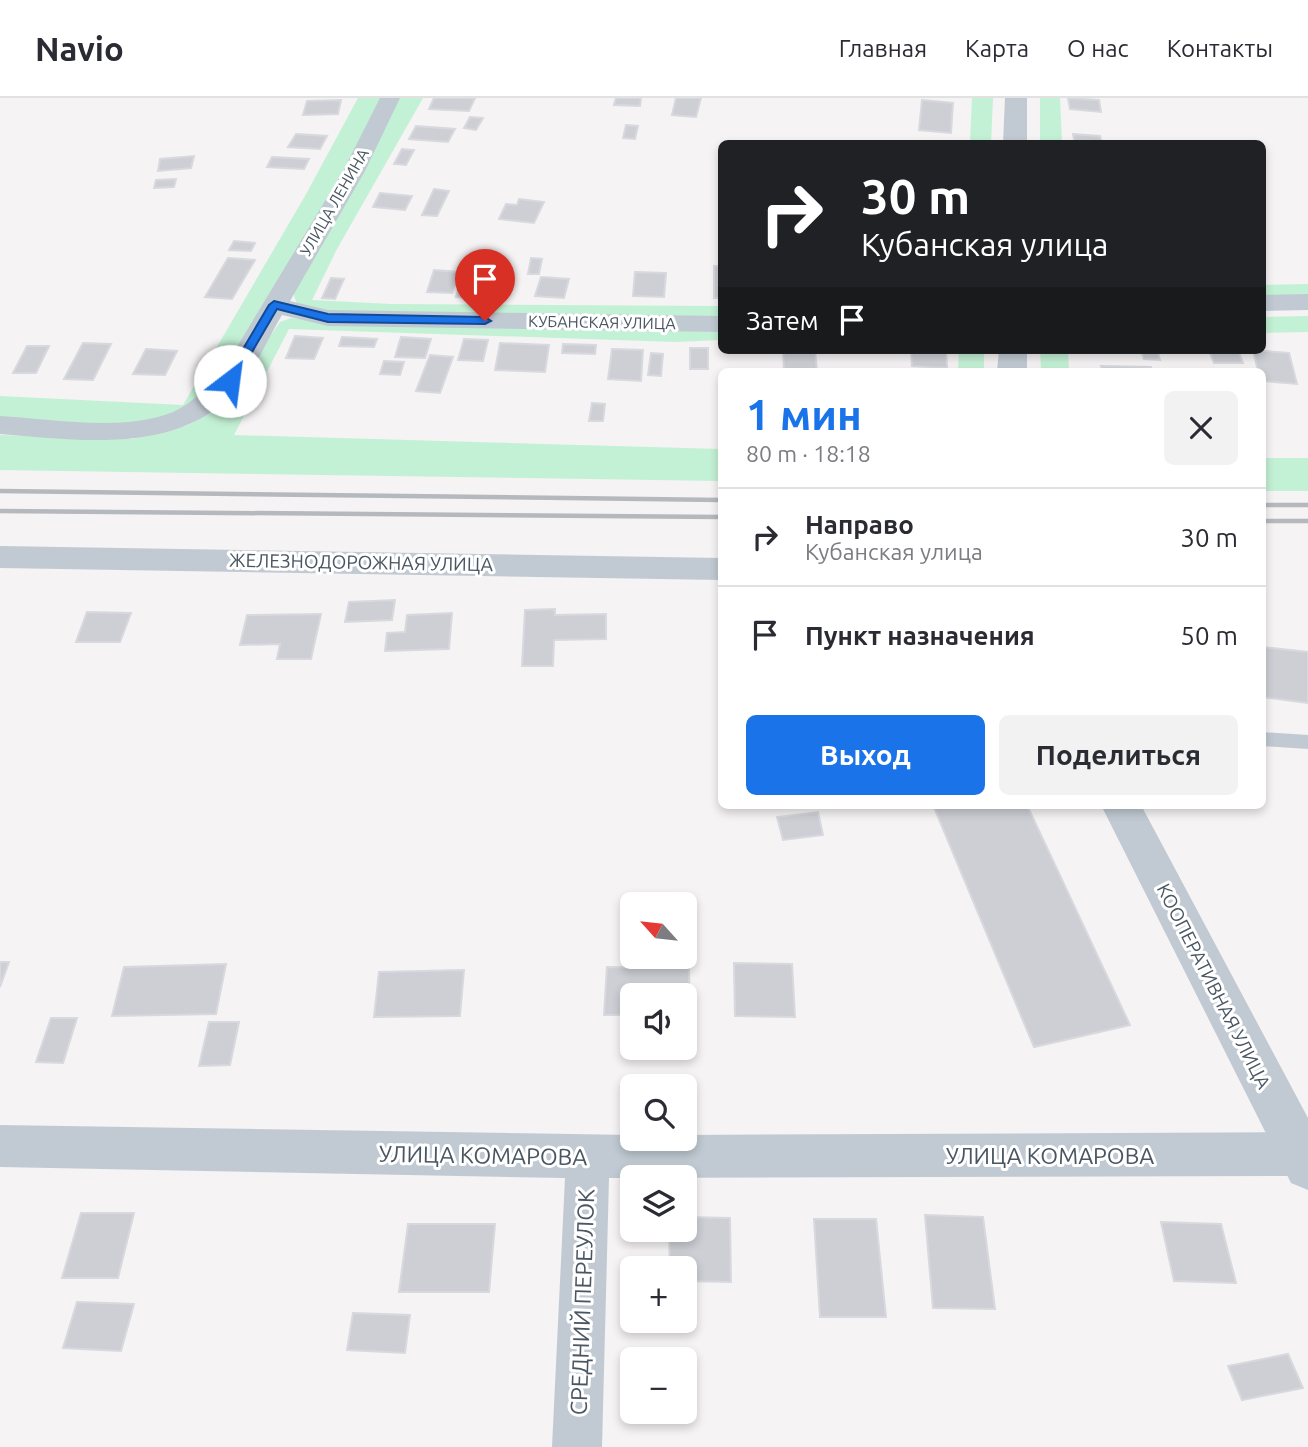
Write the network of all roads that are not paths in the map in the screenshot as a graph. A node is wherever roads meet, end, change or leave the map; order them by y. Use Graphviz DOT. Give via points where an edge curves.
graph roads {
  1 [pos="390,98"];
  2 [pos="1016,98"];
  3 [pos="1015,140"];
  4 [pos="1308,302"];
  5 [pos="1266,303"];
  6 [pos="274,305"];
  7 [pos="718,324"];
  8 [pos="0,425"];
  9 [pos="0,557"];
  10 [pos="718,569"];
  11 [pos="1266,739"];
  12 [pos="1308,742"];
  13 [pos="1123,809"];
  14 [pos="0,1146"];
  15 [pos="588,1157"];
  16 [pos="1305,1160"];
  17 [pos="577,1447"];
  1 -- 6 [label="street, УЛИЦА ЛЕНИНА" via="354,172"];
  2 -- 3 [label="street"];
  4 -- 5 [label="street"];
  6 -- 7 [label="street, КУБАНСКАЯ УЛИЦА" via="328,318"];
  6 -- 8 [label="street" via="230,381 202,408 169,422 121,431"];
  9 -- 10 [label="street, ЖЕЛЕЗНОДОРОЖНАЯ УЛИЦА"];
  11 -- 12 [label="lane"];
  13 -- 16 [label="street, КООПЕРАТИВНАЯ УЛИЦА"];
  14 -- 15 [label="street, УЛИЦА КОМАРОВА"];
  15 -- 16 [label="street, УЛИЦА КОМАРОВА"];
  15 -- 17 [label="street, СРЕДНИЙ ПЕРЕУЛОК"];
}
